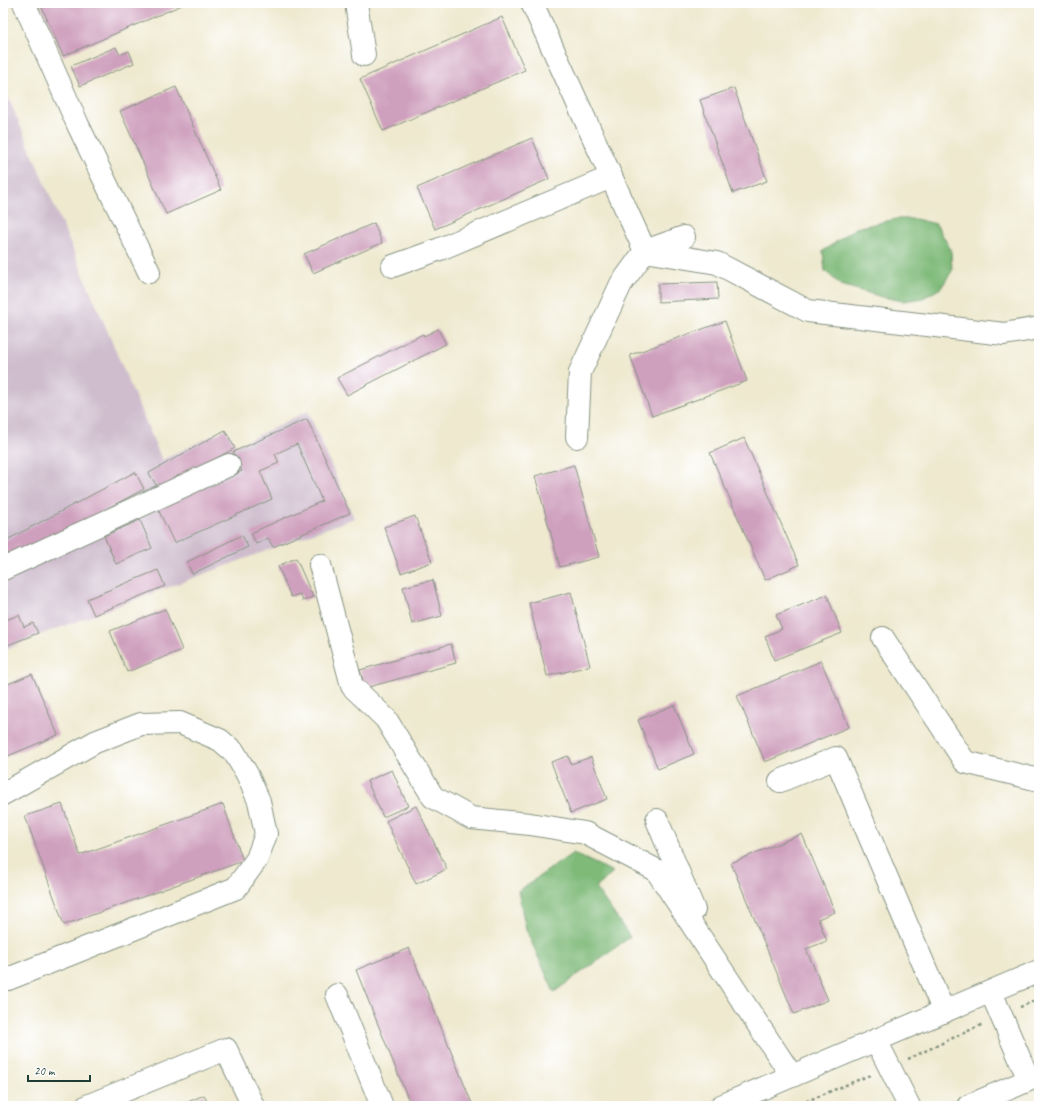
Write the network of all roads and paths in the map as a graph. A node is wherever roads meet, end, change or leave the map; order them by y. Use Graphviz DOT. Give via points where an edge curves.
graph roads {
  1 [pos="24,3"];
  2 [pos="356,3"];
  3 [pos="532,3"];
  4 [pos="364,55"];
  5 [pos="611,177"];
  6 [pos="684,237"];
  7 [pos="645,251"];
  8 [pos="393,266"];
  9 [pos="149,272"];
  10 [pos="1039,328"];
  11 [pos="577,437"];
  12 [pos="229,465"];
  13 [pos="320,565"];
  14 [pos="3,569"];
  15 [pos="883,638"];
  16 [pos="1039,780"];
  17 [pos="780,781"];
  18 [pos="3,794"];
  19 [pos="657,820"];
  20 [pos="714,958"];
  21 [pos="1039,971"];
  22 [pos="5,981"];
  23 [pos="991,992"];
  24 [pos="337,994"];
  25 [pos="1039,999"];
  26 [pos="944,1012"];
  27 [pos="1001,1016"];
  28 [pos="876,1040"];
  29 [pos="890,1067"];
  30 [pos="792,1076"];
  31 [pos="87,1106"];
  32 [pos="253,1106"];
  33 [pos="382,1106"];
  34 [pos="721,1106"];
  35 [pos="795,1106"];
  36 [pos="909,1106"];
  37 [pos="968,1106"];
  1 -- 9 [label="street" via="78,125"];
  2 -- 4 [label="street"];
  3 -- 5 [label="street"];
  5 -- 7 [label="street"];
  5 -- 8 [label="street" via="440,249"];
  6 -- 7 [label="street"];
  7 -- 10 [label="street" via="718,263 808,312 1004,334"];
  7 -- 11 [label="street" via="620,284 580,372"];
  12 -- 14 [label="street"];
  13 -- 20 [label="street" via="352,686 386,719 433,797 471,818 585,833 656,870"];
  15 -- 16 [label="street" via="966,762"];
  17 -- 26 [label="street" via="836,758"];
  18 -- 22 [label="street" via="95,742 141,724 180,723 220,740 234,752 248,774 259,801 266,834 257,859 236,888"];
  19 -- 20 [label="street"];
  20 -- 30 [label="street"];
  21 -- 23 [label="street"];
  23 -- 26 [label="street"];
  23 -- 27 [label="street"];
  24 -- 33 [label="street"];
  25 -- 27 [label="path"];
  26 -- 28 [label="street"];
  27 -- 29 [label="path"];
  27 -- 37 [label="street" via="1029,1080"];
  28 -- 29 [label="street"];
  28 -- 30 [label="street"];
  29 -- 35 [label="path"];
  29 -- 36 [label="street"];
  30 -- 34 [label="street"];
  31 -- 32 [label="street" via="226,1050"];
}
